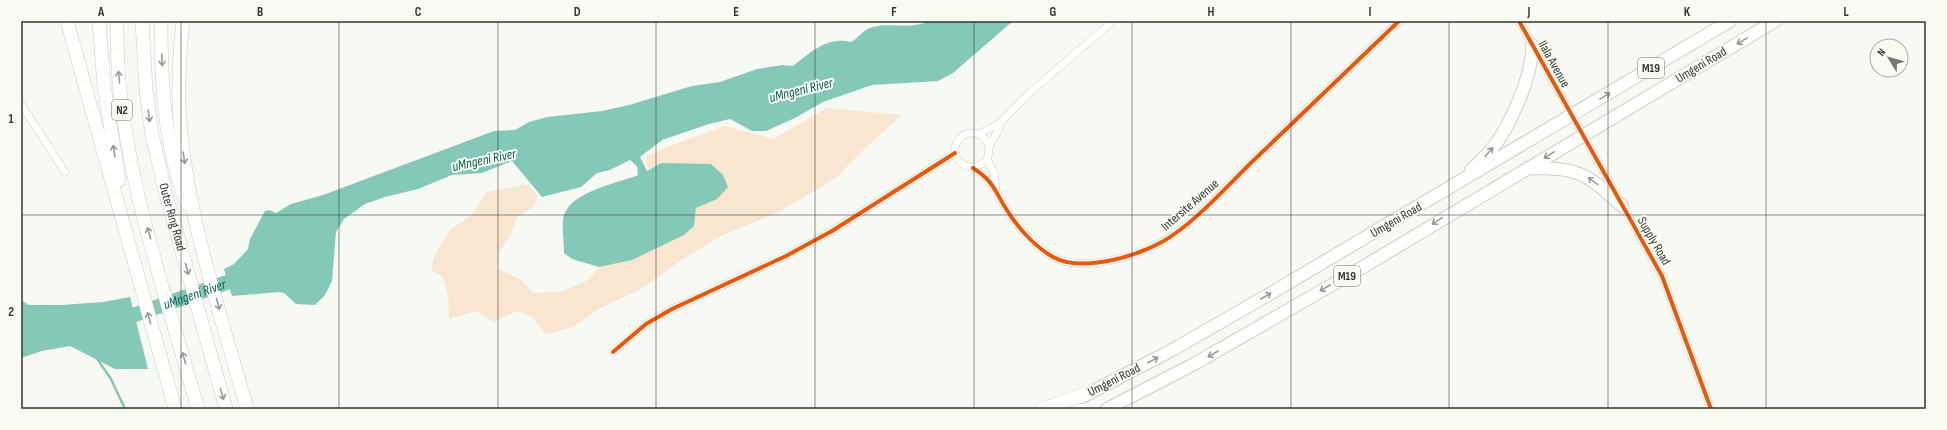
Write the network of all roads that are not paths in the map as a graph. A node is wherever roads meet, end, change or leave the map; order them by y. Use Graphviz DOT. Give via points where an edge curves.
graph roads {
  1 [pos="61,21"];
  2 [pos="67,21"];
  3 [pos="99,21"];
  4 [pos="117,21"];
  5 [pos="142,21"];
  6 [pos="161,21"];
  7 [pos="183,21"];
  8 [pos="1113,21"];
  9 [pos="1400,21"];
  10 [pos="1520,21"];
  11 [pos="1730,21"];
  12 [pos="1775,21"];
  13 [pos="1532,45"];
  14 [pos="79,67"];
  15 [pos="21,104"];
  16 [pos="1572,116"];
  17 [pos="1000,123"];
  18 [pos="979,134"];
  19 [pos="1582,135"];
  20 [pos="989,146"];
  21 [pos="955,153"];
  22 [pos="987,159"];
  23 [pos="973,168"];
  24 [pos="1528,168"];
  25 [pos="65,172"];
  26 [pos="185,186"];
  27 [pos="1451,188"];
  28 [pos="996,190"];
  29 [pos="121,204"];
  30 [pos="1622,206"];
  31 [pos="613,352"];
  32 [pos="1091,392"];
  33 [pos="175,409"];
  34 [pos="198,409"];
  35 [pos="226,409"];
  36 [pos="247,409"];
  37 [pos="1042,409"];
  38 [pos="1055,409"];
  39 [pos="1107,409"];
  40 [pos="1712,409"];
  1 -- 14 [label="highway"];
  2 -- 14 [label="highway"];
  29 -- 3 [label="highway, one-way" via="104,86"];
  34 -- 4 [label="highway, Outer Ring Road / N2, one-way" via="139,198 122,114"];
  5 -- 35 [label="highway, Outer Ring Road / N2, one-way" via="152,135 165,191"];
  6 -- 26 [label="highway, one-way" via="168,134"];
  7 -- 26 [label="highway, one-way" via="179,107"];
  8 -- 17 [label="street" via="1026,96"];
  9 -- 28 [label="street, Intersite Avenue" via="1208,205 1174,235 1150,248 1100,262 1076,263 1061,260 1038,246 1027,235 1013,219"];
  10 -- 13 [label="street, Ilala Avenue"];
  16 -- 11 [label="highway, Umgeni Road / M19, one-way"];
  12 -- 19 [label="highway, Umgeni Road / M19, one-way"];
  13 -- 16 [label="street, Ilala Avenue"];
  27 -- 13 [label="highway, one-way" via="1483,159 1500,137 1530,70 1533,58"];
  14 -- 29 [label="highway"];
  15 -- 25 [label="street"];
  16 -- 19 [label="street, Ilala Avenue"];
  16 -- 27 [label="highway, Umgeni Road / M19"];
  17 -- 18 [label="street"];
  17 -- 20 [label="street"];
  18 -- 20 [label="street"];
  18 -- 21 [label="street" via="964,135 956,143"];
  19 -- 24 [label="highway, Umgeni Road / M19, one-way"];
  19 -- 30 [label="street, Supply Road"];
  20 -- 22 [label="street"];
  21 -- 23 [label="street" via="963,166"];
  21 -- 31 [label="street" via="793,253 672,309 646,324"];
  22 -- 23 [label="street"];
  22 -- 28 [label="street, Intersite Avenue" via="994,172"];
  23 -- 28 [label="street, Intersite Avenue" via="988,179"];
  30 -- 24 [label="highway, one-way" via="1589,178 1576,172 1553,168"];
  24 -- 39 [label="highway, Umgeni Road / M19, one-way" via="1196,363"];
  26 -- 36 [label="highway, one-way"];
  32 -- 27 [label="highway, Umgeni Road / M19, one-way" via="1174,349"];
  33 -- 29 [label="highway, one-way" via="130,249"];
  30 -- 40 [label="street, Supply Road" via="1662,276"];
  32 -- 37 [label="highway"];
  32 -- 38 [label="highway, Umgeni Road / M19"];
}
